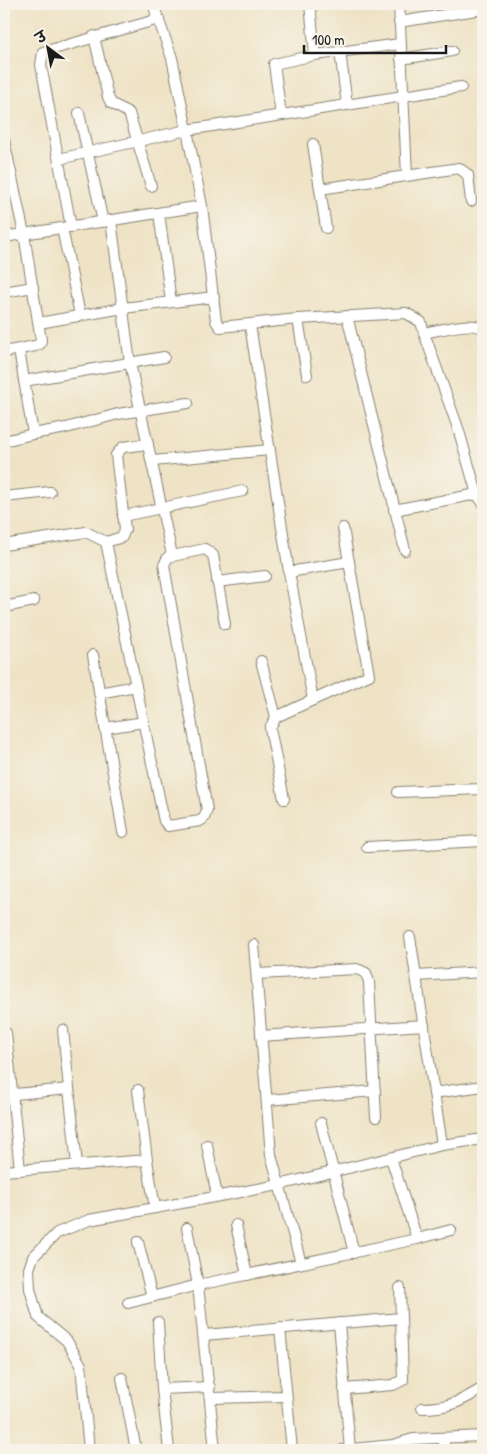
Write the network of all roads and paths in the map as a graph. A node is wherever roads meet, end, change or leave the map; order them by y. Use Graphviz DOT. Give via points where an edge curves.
graph roads {
  1 [pos="153,4"];
  2 [pos="310,4"];
  3 [pos="399,4"];
  4 [pos="483,9"];
  5 [pos="158,19"];
  6 [pos="400,22"];
  7 [pos="94,36"];
  8 [pos="400,44"];
  9 [pos="452,51"];
  10 [pos="340,52"];
  11 [pos="315,55"];
  12 [pos="401,59"];
  13 [pos="461,87"];
  14 [pos="402,96"];
  15 [pos="347,105"];
  16 [pos="78,114"];
  17 [pos="281,115"];
  18 [pos="187,130"];
  19 [pos="4,140"];
  20 [pos="140,142"];
  21 [pos="313,144"];
  22 [pos="87,153"];
  23 [pos="59,159"];
  24 [pos="407,176"];
  25 [pos="151,186"];
  26 [pos="320,189"];
  27 [pos="471,201"];
  28 [pos="202,206"];
  29 [pos="159,213"];
  30 [pos="107,221"];
  31 [pos="67,227"];
  32 [pos="326,228"];
  33 [pos="24,234"];
  34 [pos="4,237"];
  35 [pos="32,287"];
  36 [pos="4,292"];
  37 [pos="214,297"];
  38 [pos="171,302"];
  39 [pos="122,308"];
  40 [pos="80,316"];
  41 [pos="347,316"];
  42 [pos="298,319"];
  43 [pos="38,323"];
  44 [pos="250,325"];
  45 [pos="483,330"];
  46 [pos="424,333"];
  47 [pos="19,350"];
  48 [pos="4,352"];
  49 [pos="164,357"];
  50 [pos="130,363"];
  51 [pos="307,375"];
  52 [pos="24,382"];
  53 [pos="188,403"];
  54 [pos="140,411"];
  55 [pos="34,434"];
  56 [pos="4,441"];
  57 [pos="148,444"];
  58 [pos="270,450"];
  59 [pos="153,461"];
  60 [pos="244,491"];
  61 [pos="50,492"];
  62 [pos="477,494"];
  63 [pos="4,497"];
  64 [pos="483,503"];
  65 [pos="163,507"];
  66 [pos="394,510"];
  67 [pos="123,516"];
  68 [pos="342,528"];
  69 [pos="106,542"];
  70 [pos="4,545"];
  71 [pos="405,550"];
  72 [pos="172,555"];
  73 [pos="349,562"];
  74 [pos="290,572"];
  75 [pos="265,576"];
  76 [pos="217,582"];
  77 [pos="34,601"];
  78 [pos="4,607"];
  79 [pos="225,624"];
  80 [pos="93,654"];
  81 [pos="262,661"];
  82 [pos="136,686"];
  83 [pos="99,693"];
  84 [pos="313,700"];
  85 [pos="276,717"];
  86 [pos="144,722"];
  87 [pos="105,728"];
  88 [pos="483,789"];
  89 [pos="398,792"];
  90 [pos="284,799"];
  91 [pos="123,832"];
  92 [pos="483,841"];
  93 [pos="367,847"];
  94 [pos="410,937"];
  95 [pos="254,945"];
  96 [pos="483,973"];
  97 [pos="257,974"];
  98 [pos="416,976"];
  99 [pos="424,1025"];
  100 [pos="371,1028"];
  101 [pos="63,1030"];
  102 [pos="6,1033"];
  103 [pos="262,1036"];
  104 [pos="483,1086"];
  105 [pos="69,1089"];
  106 [pos="138,1090"];
  107 [pos="374,1091"];
  108 [pos="434,1093"];
  109 [pos="8,1094"];
  110 [pos="267,1100"];
  111 [pos="376,1117"];
  112 [pos="321,1123"];
  113 [pos="483,1139"];
  114 [pos="442,1144"];
  115 [pos="207,1145"];
  116 [pos="391,1158"];
  117 [pos="147,1160"];
  118 [pos="77,1165"];
  119 [pos="20,1170"];
  120 [pos="4,1172"];
  121 [pos="334,1172"];
  122 [pos="279,1185"];
  123 [pos="217,1196"];
  124 [pos="155,1208"];
  125 [pos="236,1224"];
  126 [pos="187,1228"];
  127 [pos="451,1230"];
  128 [pos="417,1239"];
  129 [pos="138,1242"];
  130 [pos="354,1253"];
  131 [pos="301,1263"];
  132 [pos="248,1275"];
  133 [pos="198,1285"];
  134 [pos="400,1288"];
  135 [pos="152,1297"];
  136 [pos="128,1303"];
  137 [pos="401,1318"];
  138 [pos="158,1322"];
  139 [pos="339,1323"];
  140 [pos="280,1328"];
  141 [pos="204,1335"];
  142 [pos="122,1378"];
  143 [pos="210,1387"];
  144 [pos="483,1388"];
  145 [pos="162,1389"];
  146 [pos="344,1389"];
  147 [pos="286,1396"];
  148 [pos="211,1398"];
  149 [pos="422,1408"];
  150 [pos="483,1436"];
  151 [pos="443,1438"];
  152 [pos="89,1450"];
  153 [pos="136,1450"];
  154 [pos="169,1450"];
  155 [pos="215,1450"];
  156 [pos="292,1450"];
  157 [pos="347,1450"];
  158 [pos="445,1450"];
  1 -- 5 [label="street"];
  2 -- 11 [label="street"];
  3 -- 6 [label="street"];
  4 -- 6 [label="street"];
  5 -- 7 [label="street"];
  5 -- 18 [label="street" via="172,58"];
  6 -- 8 [label="street"];
  7 -- 20 [label="street" via="108,97 111,103 129,113"];
  7 -- 23 [label="street" via="49,48 40,59"];
  8 -- 10 [label="street"];
  8 -- 12 [label="street"];
  9 -- 12 [label="street"];
  10 -- 11 [label="street"];
  10 -- 15 [label="street"];
  11 -- 17 [label="street" via="274,64"];
  12 -- 14 [label="street"];
  13 -- 14 [label="street"];
  14 -- 15 [label="street"];
  14 -- 24 [label="street"];
  15 -- 17 [label="street"];
  16 -- 22 [label="street"];
  17 -- 18 [label="street"];
  18 -- 20 [label="street"];
  18 -- 28 [label="street"];
  19 -- 33 [label="street"];
  20 -- 22 [label="street"];
  20 -- 25 [label="street"];
  21 -- 26 [label="street"];
  22 -- 23 [label="street"];
  22 -- 30 [label="street"];
  23 -- 31 [label="street"];
  24 -- 26 [label="street"];
  24 -- 27 [label="street" via="459,168 468,176"];
  26 -- 32 [label="street"];
  28 -- 29 [label="street"];
  28 -- 37 [label="street"];
  29 -- 30 [label="street"];
  29 -- 38 [label="street"];
  30 -- 31 [label="street"];
  30 -- 39 [label="street"];
  31 -- 33 [label="street"];
  31 -- 40 [label="street"];
  33 -- 34 [label="street"];
  33 -- 35 [label="street"];
  35 -- 36 [label="street"];
  35 -- 43 [label="street"];
  37 -- 38 [label="street"];
  37 -- 44 [label="street" via="216,321 220,327"];
  38 -- 39 [label="street"];
  39 -- 40 [label="street"];
  39 -- 50 [label="street"];
  40 -- 43 [label="street"];
  41 -- 42 [label="street"];
  41 -- 46 [label="street" via="406,314 421,322"];
  41 -- 66 [label="street"];
  42 -- 44 [label="street"];
  42 -- 51 [label="street"];
  43 -- 47 [label="street" via="40,344"];
  44 -- 58 [label="street"];
  45 -- 46 [label="street" via="473,324"];
  46 -- 62 [label="street" via="458,428"];
  47 -- 48 [label="street"];
  47 -- 52 [label="street"];
  49 -- 50 [label="street"];
  50 -- 52 [label="street"];
  50 -- 54 [label="street"];
  52 -- 55 [label="street"];
  53 -- 54 [label="street"];
  54 -- 55 [label="street"];
  54 -- 57 [label="street"];
  55 -- 56 [label="street"];
  57 -- 59 [label="street"];
  57 -- 67 [label="street" via="123,447 116,455"];
  58 -- 59 [label="street"];
  58 -- 74 [label="street"];
  59 -- 65 [label="street"];
  60 -- 65 [label="street"];
  61 -- 63 [label="street"];
  62 -- 64 [label="street"];
  62 -- 66 [label="street"];
  65 -- 67 [label="street"];
  65 -- 72 [label="street"];
  66 -- 71 [label="street"];
  67 -- 69 [label="street" via="124,534"];
  68 -- 73 [label="street"];
  69 -- 70 [label="street" via="86,532"];
  69 -- 82 [label="street"];
  72 -- 76 [label="street" via="210,552"];
  72 -- 86 [label="street" via="164,565 206,810 200,821 171,827 164,821"];
  73 -- 74 [label="street"];
  73 -- 84 [label="street" via="370,675"];
  74 -- 84 [label="street"];
  75 -- 76 [label="street"];
  76 -- 79 [label="street"];
  77 -- 78 [label="street"];
  80 -- 83 [label="street"];
  81 -- 85 [label="street"];
  82 -- 83 [label="street"];
  82 -- 86 [label="street"];
  83 -- 87 [label="street"];
  84 -- 85 [label="street"];
  85 -- 90 [label="street" via="270,728"];
  86 -- 87 [label="street"];
  87 -- 91 [label="street"];
  88 -- 89 [label="street"];
  92 -- 93 [label="street"];
  94 -- 98 [label="street"];
  95 -- 97 [label="street"];
  96 -- 98 [label="street"];
  97 -- 100 [label="street" via="356,968 366,972"];
  97 -- 103 [label="street"];
  98 -- 99 [label="street"];
  99 -- 100 [label="street"];
  99 -- 108 [label="street"];
  100 -- 103 [label="street"];
  100 -- 107 [label="street"];
  101 -- 105 [label="street"];
  102 -- 109 [label="street"];
  103 -- 110 [label="street"];
  104 -- 108 [label="street"];
  105 -- 109 [label="street"];
  105 -- 118 [label="street"];
  106 -- 117 [label="street"];
  107 -- 110 [label="street"];
  107 -- 111 [label="street"];
  108 -- 114 [label="street"];
  109 -- 119 [label="street"];
  110 -- 122 [label="street" via="271,1156"];
  112 -- 121 [label="street"];
  113 -- 114 [label="street"];
  114 -- 116 [label="street"];
  115 -- 123 [label="street"];
  116 -- 121 [label="street"];
  116 -- 128 [label="street"];
  117 -- 118 [label="street"];
  117 -- 124 [label="street"];
  118 -- 119 [label="street"];
  119 -- 120 [label="street"];
  121 -- 122 [label="street"];
  121 -- 130 [label="street"];
  122 -- 123 [label="street"];
  122 -- 131 [label="street"];
  123 -- 124 [label="street"];
  124 -- 152 [label="street" via="89,1220 57,1233 33,1257 29,1269 30,1289 38,1317 67,1341 81,1365"];
  125 -- 132 [label="street"];
  126 -- 133 [label="street"];
  127 -- 128 [label="street"];
  128 -- 130 [label="street"];
  129 -- 135 [label="street"];
  130 -- 131 [label="street"];
  131 -- 132 [label="street"];
  132 -- 133 [label="street"];
  133 -- 135 [label="street"];
  133 -- 141 [label="street"];
  134 -- 137 [label="street"];
  135 -- 136 [label="street"];
  137 -- 139 [label="street"];
  137 -- 146 [label="street" via="403,1380 393,1385"];
  138 -- 145 [label="street"];
  139 -- 140 [label="street"];
  139 -- 146 [label="street"];
  140 -- 141 [label="street"];
  140 -- 147 [label="street"];
  141 -- 143 [label="street"];
  142 -- 153 [label="street"];
  143 -- 145 [label="street"];
  143 -- 148 [label="street"];
  144 -- 149 [label="street" via="448,1407"];
  145 -- 154 [label="street"];
  146 -- 157 [label="street"];
  147 -- 148 [label="street"];
  147 -- 156 [label="street"];
  148 -- 155 [label="street"];
  150 -- 151 [label="street"];
  151 -- 157 [label="street" via="413,1439 393,1445"];
  151 -- 158 [label="street"];
}
